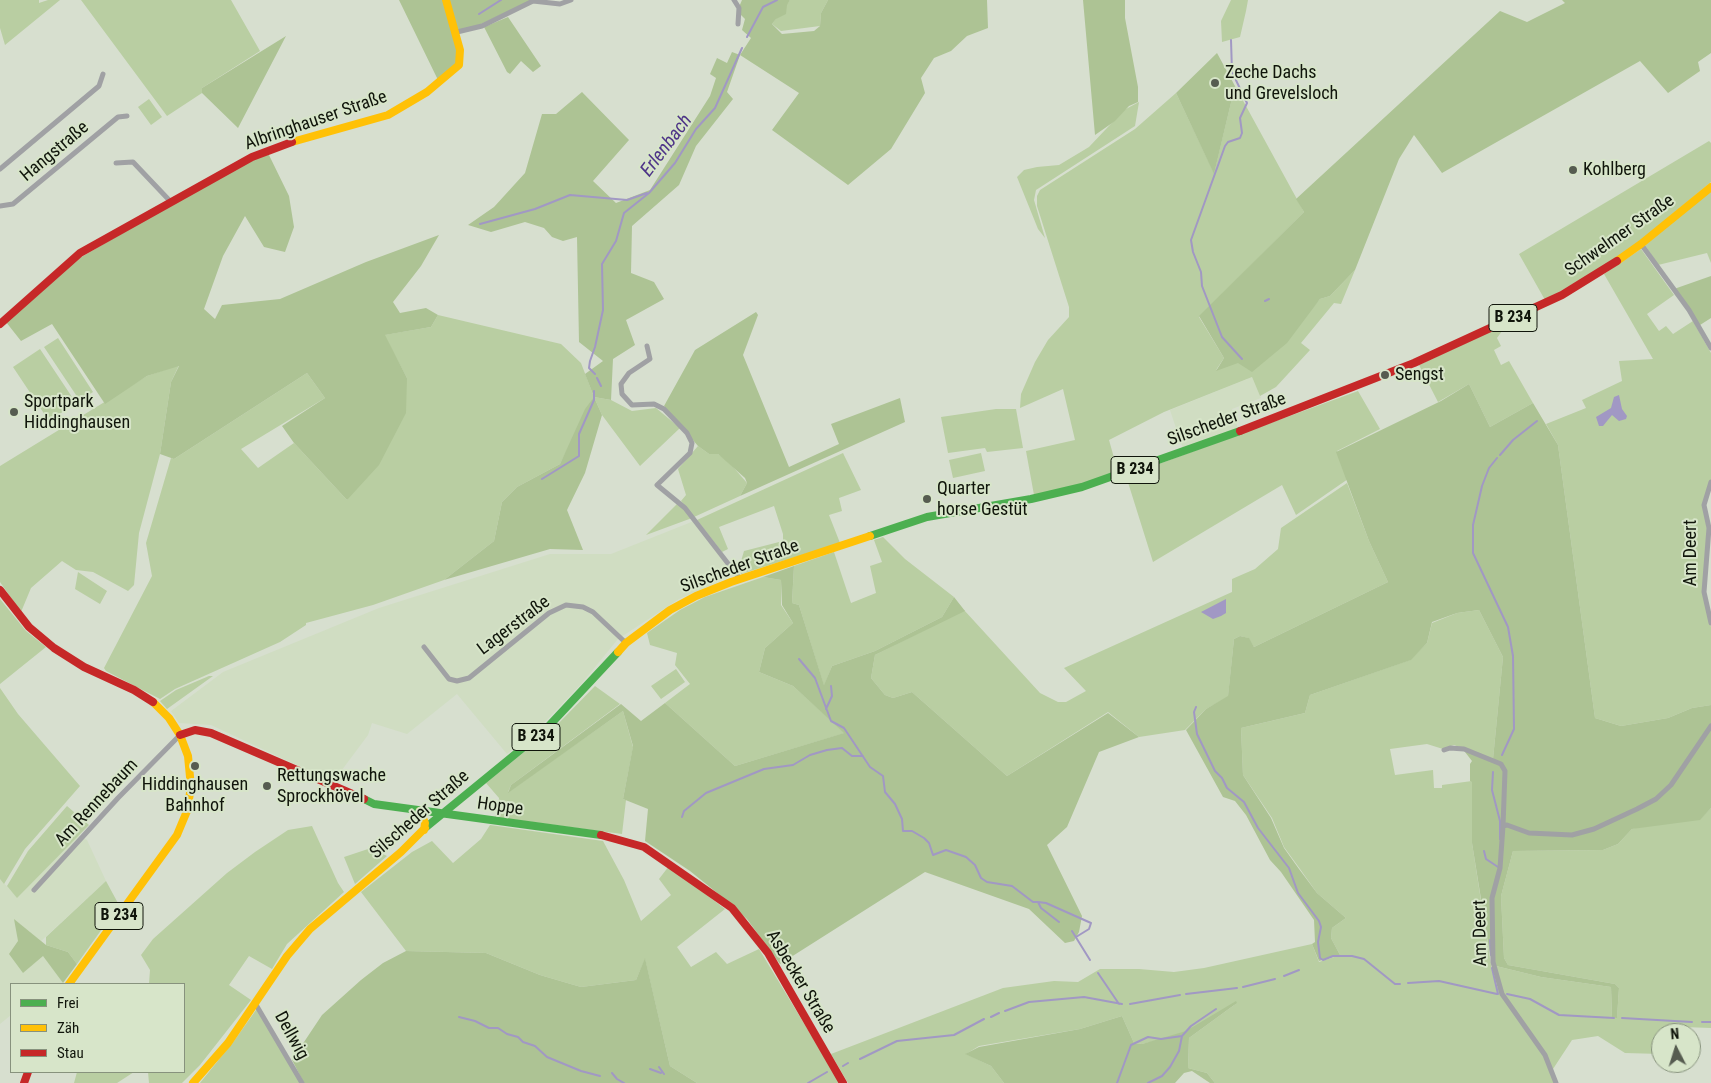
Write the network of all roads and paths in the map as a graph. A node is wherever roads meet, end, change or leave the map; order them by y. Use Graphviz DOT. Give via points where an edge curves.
graph roads {
  1 [pos="446,0"];
  2 [pos="571,0"];
  3 [pos="734,0"];
  4 [pos="738,24"];
  5 [pos="457,32"];
  6 [pos="102,74"];
  7 [pos="127,116"];
  8 [pos="116,164"];
  9 [pos="0,169"];
  10 [pos="1711,187"];
  11 [pos="170,201"];
  12 [pos="0,206"];
  13 [pos="1641,244"];
  14 [pos="0,324"];
  15 [pos="647,346"];
  16 [pos="1711,348"];
  17 [pos="1378,378"];
  18 [pos="1711,482"];
  19 [pos="740,580"];
  20 [pos="0,590"];
  21 [pos="1711,623"];
  22 [pos="626,643"];
  23 [pos="424,647"];
  24 [pos="1711,726"];
  25 [pos="180,735"];
  26 [pos="1444,750"];
  27 [pos="420,811"];
  28 [pos="442,814"];
  29 [pos="1503,826"];
  30 [pos="424,830"];
  31 [pos="676,866"];
  32 [pos="34,890"];
  33 [pos="70,983"];
  34 [pos="255,1003"];
  35 [pos="193,1083"];
  36 [pos="302,1083"];
  37 [pos="844,1083"];
  38 [pos="1556,1083"];
  1 -- 5 [label="main road, Albringhauser Straße"];
  2 -- 5 [label="street" via="560,4 533,1 482,26"];
  3 -- 4 [label="street" via="739,8"];
  5 -- 11 [label="main road, Albringhauser Straße" via="459,65 442,81 401,108 388,115 284,144"];
  6 -- 9 [label="street" via="99,86"];
  7 -- 12 [label="street, Hangstraße" via="118,117 13,204"];
  8 -- 11 [label="street" via="132,162"];
  10 -- 13 [label="main road, Schwelmer Straße / B 234"];
  11 -- 14 [label="main road, Albringhauser Straße" via="80,253"];
  13 -- 16 [label="street" via="1689,310"];
  13 -- 17 [label="main road, Schwelmer Straße / B 234" via="1545,303"];
  15 -- 19 [label="street" via="650,359 629,373 622,384 622,394 632,405 654,404 664,409 692,443 690,453 657,484 685,508"];
  17 -- 19 [label="main road, Silscheder Straße / B 234" via="1091,484 1031,499 927,517"];
  18 -- 21 [label="street, Am Deert" via="1704,504 1709,528 1704,592"];
  19 -- 22 [label="main road, Silscheder Straße / B 234" via="696,596 670,610"];
  20 -- 25 [label="main road, B 234" via="29,628 84,667 134,690 159,708"];
  22 -- 23 [label="street, Lagerstraße" via="593,612 576,605 566,605 549,613 469,678 449,679"];
  22 -- 28 [label="main road, Silscheder Straße / B 234" via="546,729"];
  24 -- 29 [label="street" via="1667,789 1637,809 1594,829 1572,835 1529,833"];
  25 -- 27 [label="main road, Hoppe" via="195,730 211,732 360,799"];
  25 -- 32 [label="street, Am Rennebaum"];
  25 -- 33 [label="main road, B 234" via="188,756 191,787 182,824 170,848"];
  26 -- 29 [label="street, Am Deert" via="1464,749 1501,764 1505,771"];
  27 -- 28 [label="main road, Hoppe"];
  27 -- 30 [label="main road"];
  28 -- 30 [label="main road, Silscheder Straße / B 234"];
  28 -- 31 [label="main road, Hoppe" via="623,839 644,846"];
  29 -- 38 [label="street, Am Deert" via="1500,868 1492,898 1493,962 1502,994 1545,1055"];
  30 -- 34 [label="main road, Silscheder Straße / B 234" via="310,929"];
  31 -- 37 [label="main road, Asbecker Straße" via="732,908 752,931"];
  34 -- 35 [label="main road, Silscheder Straße / B 234" via="228,1043"];
  34 -- 36 [label="street, Dellwig"];
}
